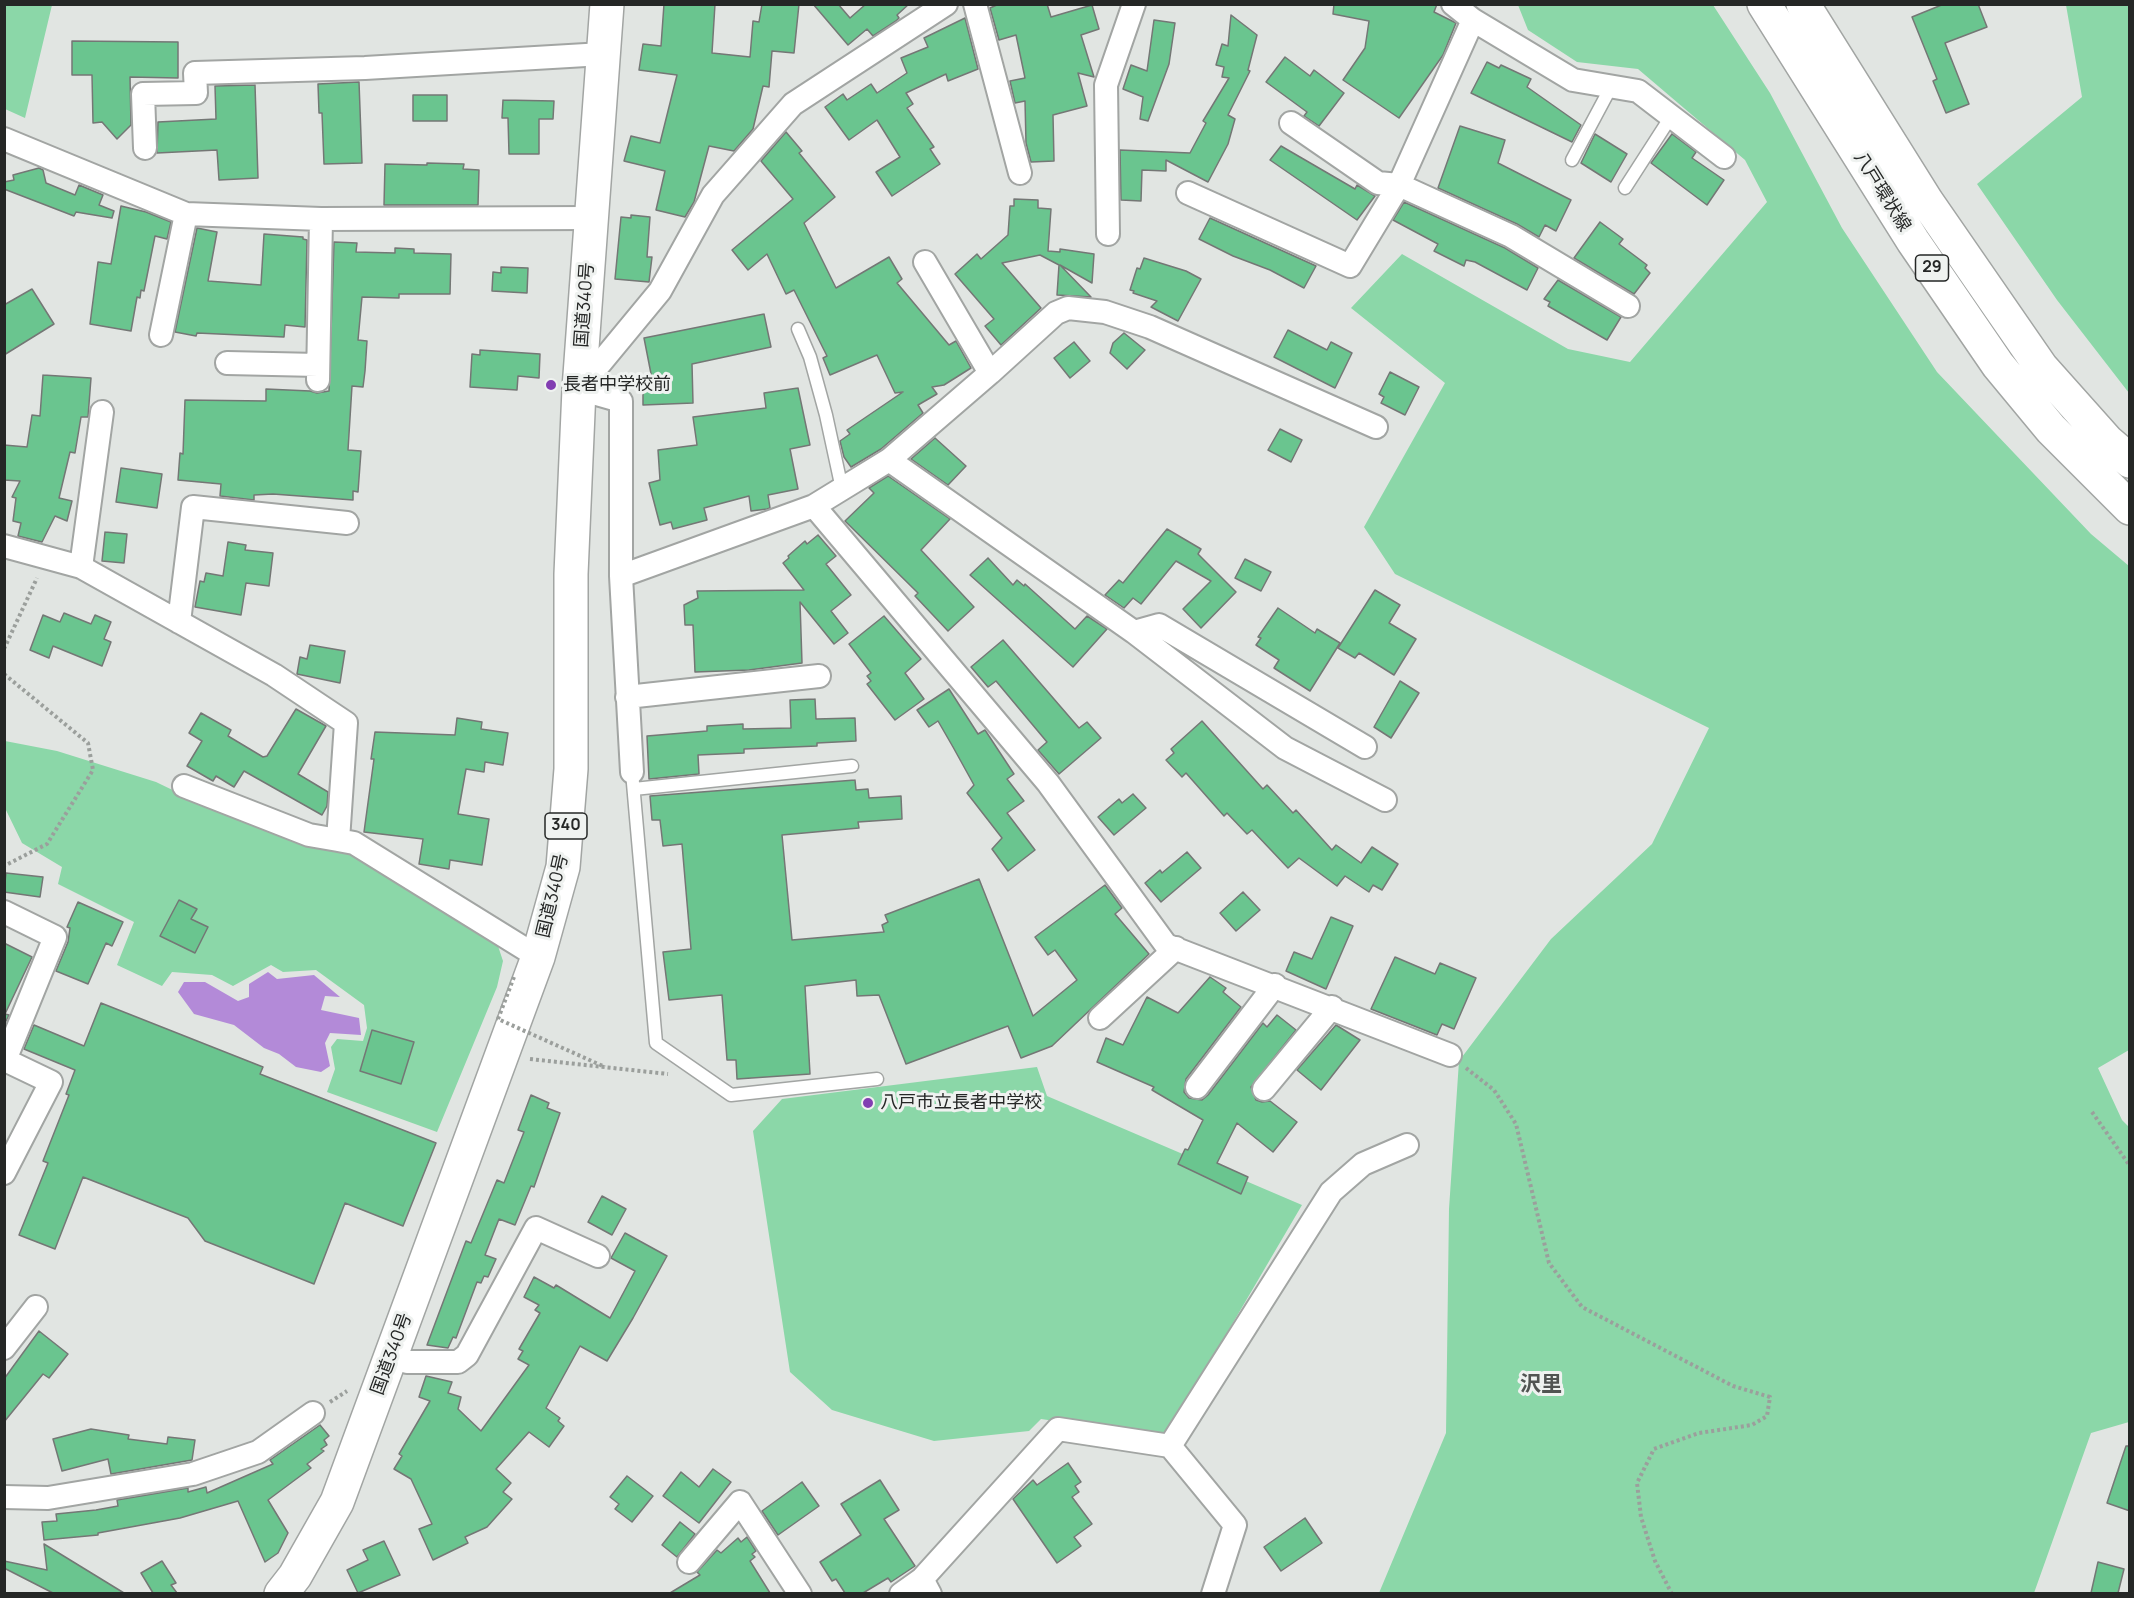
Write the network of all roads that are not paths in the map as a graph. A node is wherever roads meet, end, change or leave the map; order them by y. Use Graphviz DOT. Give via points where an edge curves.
graph roads {
  1 [pos="607,4"];
  2 [pos="946,4"];
  3 [pos="975,4"];
  4 [pos="1134,4"];
  5 [pos="1453,4"];
  6 [pos="1764,4"];
  7 [pos="1803,4"];
  8 [pos="1473,20"];
  9 [pos="603,54"];
  10 [pos="1611,87"];
  11 [pos="1672,115"];
  12 [pos="1291,123"];
  13 [pos="4,140"];
  14 [pos="145,148"];
  15 [pos="1725,157"];
  16 [pos="1572,160"];
  17 [pos="1020,173"];
  18 [pos="1399,186"];
  19 [pos="1624,188"];
  20 [pos="1188,193"];
  21 [pos="186,214"];
  22 [pos="591,218"];
  23 [pos="321,219"];
  24 [pos="1108,234"];
  25 [pos="925,262"];
  26 [pos="1628,306"];
  27 [pos="798,329"];
  28 [pos="161,334"];
  29 [pos="227,363"];
  30 [pos="990,373"];
  31 [pos="579,390"];
  32 [pos="102,412"];
  33 [pos="1376,428"];
  34 [pos="889,460"];
  35 [pos="2130,461"];
  36 [pos="842,489"];
  37 [pos="814,506"];
  38 [pos="2130,508"];
  39 [pos="347,523"];
  40 [pos="4,546"];
  41 [pos="81,567"];
  42 [pos="621,576"];
  43 [pos="179,622"];
  44 [pos="1134,632"];
  45 [pos="819,676"];
  46 [pos="627,697"];
  47 [pos="1365,747"];
  48 [pos="852,766"];
  49 [pos="633,780"];
  50 [pos="184,786"];
  51 [pos="1385,801"];
  52 [pos="338,840"];
  53 [pos="4,912"];
  54 [pos="1176,948"];
  55 [pos="526,967"];
  56 [pos="1275,985"];
  57 [pos="1332,1007"];
  58 [pos="1100,1018"];
  59 [pos="1450,1055"];
  60 [pos="877,1079"];
  61 [pos="1197,1087"];
  62 [pos="1264,1089"];
  63 [pos="1407,1145"];
  64 [pos="4,1173"];
  65 [pos="598,1256"];
  66 [pos="36,1307"];
  67 [pos="4,1348"];
  68 [pos="391,1356"];
  69 [pos="313,1413"];
  70 [pos="1170,1446"];
  71 [pos="4,1497"];
  72 [pos="689,1562"];
  73 [pos="926,1586"];
  74 [pos="281,1593"];
  75 [pos="800,1593"];
  76 [pos="900,1593"];
  77 [pos="1213,1593"];
  1 -- 9 [label="main road, 国道340号 / 340"];
  2 -- 31 [label="street" via="793,104 713,195 660,291"];
  3 -- 17 [label="street"];
  4 -- 24 [label="street" via="1106,85"];
  5 -- 8 [label="street"];
  6 -- 38 [label="main road, 八戸環状線 / 29" via="1913,241 1998,365 2051,429"];
  7 -- 35 [label="main road, 八戸環状線 / 29" via="1927,202 2041,367"];
  8 -- 10 [label="street" via="1573,80"];
  8 -- 18 [label="street"];
  9 -- 14 [label="street" via="195,73 196,93 143,94"];
  9 -- 22 [label="main road, 国道340号 / 340"];
  10 -- 11 [label="street" via="1638,91"];
  10 -- 16 [label="lane"];
  11 -- 15 [label="street"];
  11 -- 19 [label="lane"];
  12 -- 18 [label="street" via="1378,183"];
  13 -- 21 [label="street"];
  18 -- 20 [label="street" via="1350,266"];
  18 -- 26 [label="street" via="1511,236"];
  21 -- 23 [label="street"];
  21 -- 28 [label="street"];
  22 -- 23 [label="street"];
  22 -- 31 [label="main road, 国道340号 / 340"];
  23 -- 29 [label="street" via="318,372"];
  25 -- 30 [label="street"];
  27 -- 36 [label="lane" via="826,415"];
  30 -- 33 [label="street" via="1056,313 1068,308 1105,312 1150,327"];
  30 -- 34 [label="street"];
  31 -- 42 [label="street" via="621,401"];
  31 -- 55 [label="main road, 国道340号 / 340" via="571,574 570,780 563,867"];
  32 -- 41 [label="street"];
  34 -- 36 [label="street"];
  34 -- 44 [label="street"];
  36 -- 37 [label="street"];
  37 -- 42 [label="street"];
  37 -- 54 [label="street" via="1048,783 1166,945"];
  39 -- 43 [label="street" via="193,507"];
  40 -- 41 [label="street"];
  41 -- 43 [label="street"];
  42 -- 46 [label="street"];
  43 -- 52 [label="street" via="274,675 346,723"];
  44 -- 47 [label="street" via="1159,625"];
  44 -- 51 [label="street" via="1285,748"];
  45 -- 46 [label="street"];
  46 -- 49 [label="street"];
  48 -- 49 [label="lane"];
  49 -- 60 [label="lane" via="656,1043 731,1095"];
  50 -- 52 [label="street" via="309,835"];
  52 -- 55 [label="street" via="354,843"];
  53 -- 64 [label="street" via="55,937 4,1060 51,1082"];
  54 -- 56 [label="street"];
  54 -- 58 [label="street"];
  55 -- 68 [label="main road, 国道340号 / 340"];
  56 -- 57 [label="street"];
  56 -- 61 [label="street"];
  57 -- 59 [label="street"];
  57 -- 62 [label="street"];
  63 -- 70 [label="street" via="1363,1164 1331,1192"];
  65 -- 68 [label="street" via="536,1228 467,1355 458,1362 407,1362"];
  66 -- 67 [label="street"];
  68 -- 74 [label="main road, 国道340号 / 340" via="337,1502 295,1576"];
  69 -- 71 [label="street" via="258,1452 193,1474 48,1498"];
  70 -- 73 [label="street" via="1058,1429"];
  70 -- 77 [label="street" via="1235,1525"];
  72 -- 75 [label="street" via="740,1502"];
  73 -- 76 [label="street"];
}
